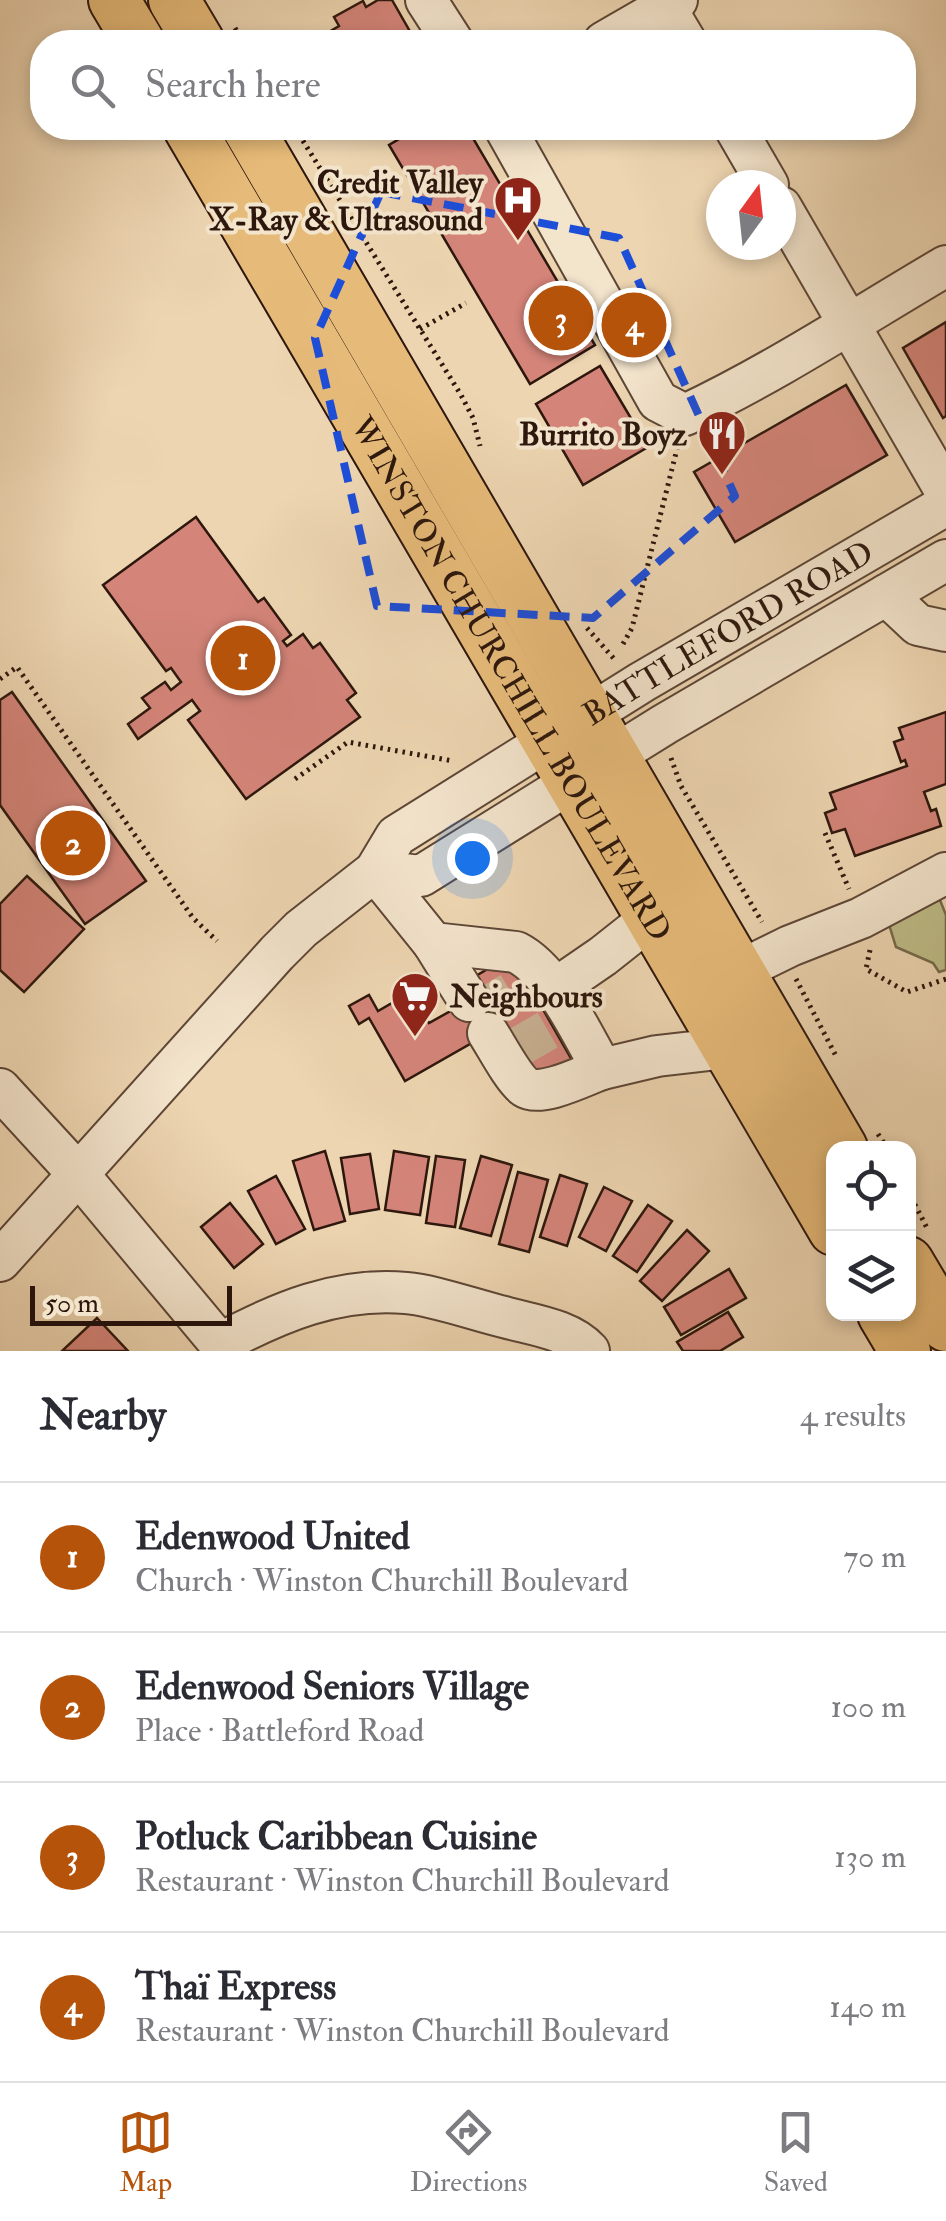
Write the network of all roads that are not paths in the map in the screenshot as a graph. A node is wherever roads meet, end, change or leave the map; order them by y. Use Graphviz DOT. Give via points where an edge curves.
graph roads {
  1 [pos="114,0"];
  2 [pos="174,0"];
  3 [pos="426,0"];
  4 [pos="668,2"];
  5 [pos="132,30"];
  6 [pos="192,30"];
  7 [pos="445,30"];
  8 [pos="623,30"];
  9 [pos="681,30"];
  10 [pos="196,140"];
  11 [pos="257,140"];
  12 [pos="512,140"];
  13 [pos="742,140"];
  14 [pos="759,170"];
  15 [pos="796,233"];
  16 [pos="946,266"];
  17 [pos="848,324"];
  18 [pos="946,492"];
  19 [pos="946,505"];
  20 [pos="946,560"];
  21 [pos="886,595"];
  22 [pos="946,631"];
  23 [pos="602,734"];
  24 [pos="559,761"];
  25 [pos="375,871"];
  26 [pos="946,874"];
  27 [pos="651,918"];
  28 [pos="433,943"];
  29 [pos="755,953"];
  30 [pos="550,998"];
  31 [pos="727,1048"];
  32 [pos="602,1069"];
  33 [pos="0,1090"];
  34 [pos="860,1140"];
  35 [pos="79,1175"];
  36 [pos="826,1216"];
  37 [pos="0,1261"];
  38 [pos="916,1275"];
  39 [pos="887,1321"];
  40 [pos="946,1326"];
  41 [pos="224,1347"];
  42 [pos="589,1351"];
  43 [pos="906,1351"];
  1 -- 5 [label="main road"];
  2 -- 6 [label="main road"];
  3 -- 7 [label="street"];
  4 -- 8 [label="street"];
  4 -- 9 [label="street"];
  10 -- 24 [label="main road, WINSTON CHURCHILL BOULEVARD"];
  11 -- 23 [label="main road, WINSTON CHURCHILL BOULEVARD" via="400,341"];
  12 -- 17 [label="street" via="658,401 685,415"];
  13 -- 14 [label="street"];
  15 -- 17 [label="street"];
  16 -- 17 [label="street"];
  17 -- 18 [label="street"];
  19 -- 23 [label="street, BATTLEFORD ROAD"];
  20 -- 21 [label="street, BATTLEFORD ROAD"];
  21 -- 22 [label="street" via="918,625"];
  21 -- 23 [label="street, BATTLEFORD ROAD"];
  23 -- 24 [label="street, BATTLEFORD ROAD"];
  23 -- 29 [label="main road, WINSTON CHURCHILL BOULEVARD"];
  24 -- 25 [label="street, BATTLEFORD ROAD" via="396,836"];
  24 -- 27 [label="main road, WINSTON CHURCHILL BOULEVARD"];
  25 -- 28 [label="street"];
  25 -- 35 [label="street, BATTLEFORD ROAD" via="277,953"];
  26 -- 29 [label="street" via="861,918"];
  27 -- 30 [label="street"];
  27 -- 31 [label="main road, WINSTON CHURCHILL BOULEVARD"];
  28 -- 30 [label="street" via="516,952 528,958"];
  28 -- 32 [label="street" via="522,1086 546,1090"];
  29 -- 34 [label="main road, WINSTON CHURCHILL BOULEVARD"];
  30 -- 32 [label="street"];
  31 -- 32 [label="street"];
  31 -- 36 [label="main road, WINSTON CHURCHILL BOULEVARD"];
  33 -- 35 [label="street"];
  35 -- 37 [label="street, BATTLEFORD ROAD"];
  35 -- 41 [label="street"];
  38 -- 40 [label="main road"];
  39 -- 43 [label="main road"];
  41 -- 42 [label="street" via="267,1319 320,1300 409,1292 551,1330"];
}
